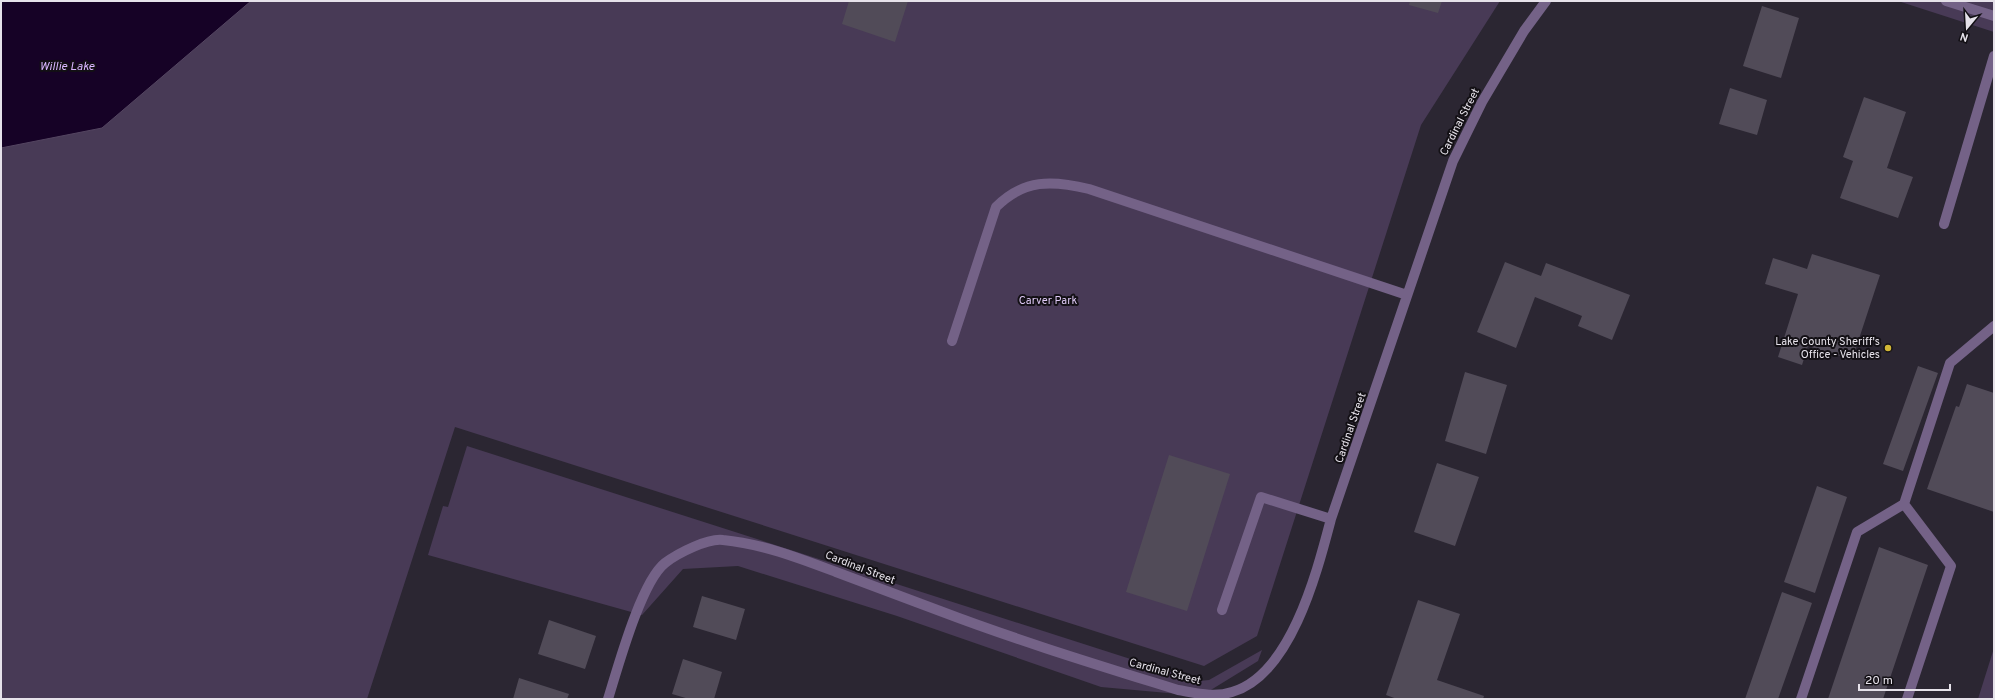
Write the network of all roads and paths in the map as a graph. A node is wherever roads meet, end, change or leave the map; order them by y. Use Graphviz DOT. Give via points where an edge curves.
graph roads {
  1 [pos="1546,1"];
  2 [pos="1946,1"];
  3 [pos="1994,16"];
  4 [pos="1994,56"];
  5 [pos="1944,224"];
  6 [pos="1407,295"];
  7 [pos="1994,326"];
  8 [pos="952,341"];
  9 [pos="1904,504"];
  10 [pos="1331,520"];
  11 [pos="1222,610"];
  12 [pos="608,699"];
  13 [pos="1801,699"];
  14 [pos="1907,699"];
  1 -- 6 [label="street, Cardinal Street" via="1524,31 1482,102 1453,161"];
  2 -- 3 [label="street"];
  4 -- 5 [label="street"];
  6 -- 8 [label="street" via="1089,189 1050,184 1022,187 1008,195 996,207"];
  6 -- 10 [label="street, Cardinal Street"];
  7 -- 9 [label="street" via="1950,363"];
  9 -- 13 [label="street" via="1857,532"];
  9 -- 14 [label="street" via="1951,566"];
  10 -- 11 [label="street" via="1261,497"];
  10 -- 12 [label="street, Cardinal Street" via="1315,579 1289,638 1267,670 1250,685 1231,693 1206,695 1178,690 1006,636 802,559 762,546 721,540 700,544 666,562 656,571 622,652"];
}
